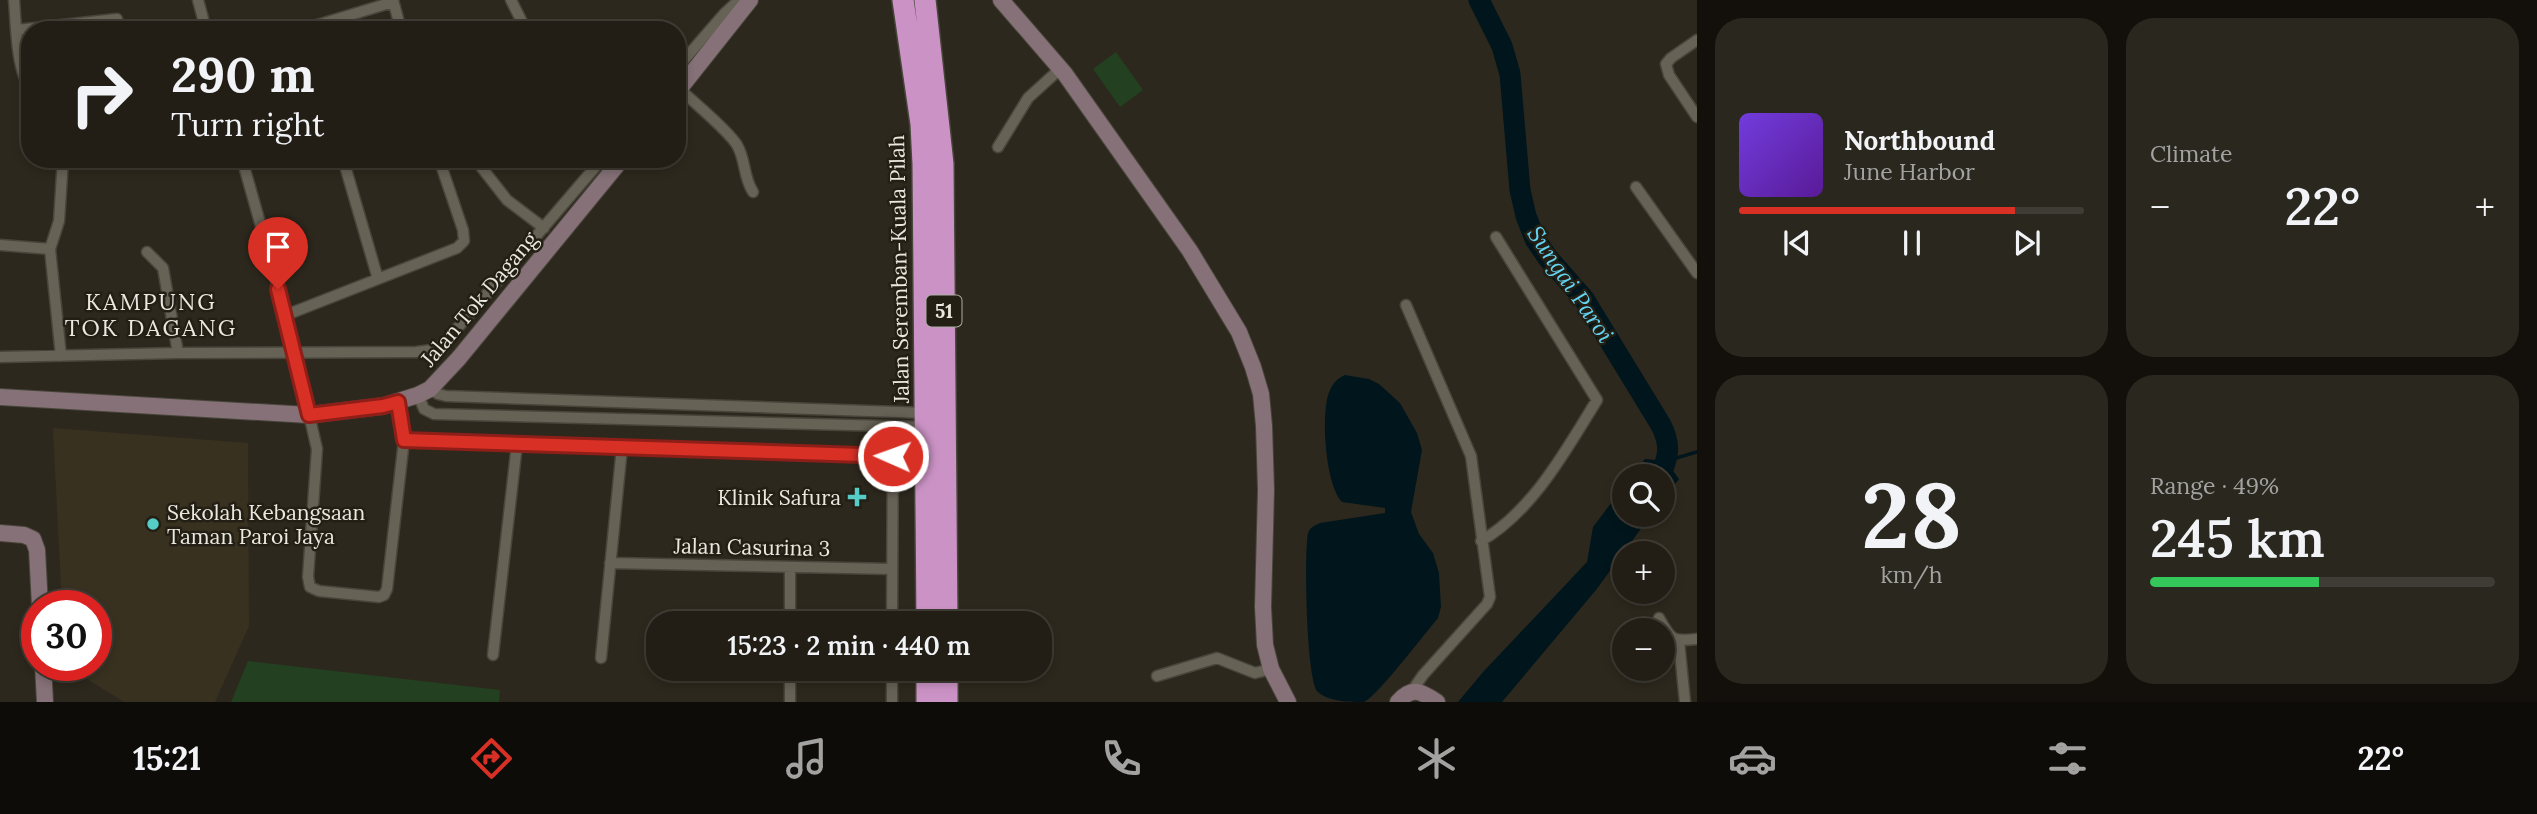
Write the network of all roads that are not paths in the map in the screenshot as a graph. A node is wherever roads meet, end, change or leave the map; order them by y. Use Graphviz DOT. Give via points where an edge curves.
graph roads {
  1 [pos="14,0"];
  2 [pos="198,0"];
  3 [pos="512,0"];
  4 [pos="739,0"];
  5 [pos="750,0"];
  6 [pos="903,0"];
  7 [pos="925,0"];
  8 [pos="1001,0"];
  9 [pos="393,1"];
  10 [pos="117,19"];
  11 [pos="99,21"];
  12 [pos="204,21"];
  13 [pos="329,21"];
  14 [pos="399,21"];
  15 [pos="522,21"];
  16 [pos="17,30"];
  17 [pos="21,30"];
  18 [pos="1697,40"];
  19 [pos="686,58"];
  20 [pos="21,62"];
  21 [pos="1061,68"];
  22 [pos="686,81"];
  23 [pos="686,97"];
  24 [pos="1697,117"];
  25 [pos="998,147"];
  26 [pos="62,168"];
  27 [pos="245,168"];
  28 [pos="346,168"];
  29 [pos="442,168"];
  30 [pos="482,168"];
  31 [pos="615,168"];
  32 [pos="593,170"];
  33 [pos="1636,187"];
  34 [pos="753,192"];
  35 [pos="544,228"];
  36 [pos="1496,237"];
  37 [pos="0,245"];
  38 [pos="50,249"];
  39 [pos="148,252"];
  40 [pos="1697,274"];
  41 [pos="378,279"];
  42 [pos="1406,305"];
  43 [pos="286,315"];
  44 [pos="178,353"];
  45 [pos="294,353"];
  46 [pos="61,356"];
  47 [pos="0,357"];
  48 [pos="424,392"];
  49 [pos="0,397"];
  50 [pos="398,402"];
  51 [pos="309,415"];
  52 [pos="926,420"];
  53 [pos="893,426"];
  54 [pos="404,440"];
  55 [pos="517,444"];
  56 [pos="622,447"];
  57 [pos="893,456"];
  58 [pos="0,533"];
  59 [pos="1481,541"];
  60 [pos="610,563"];
  61 [pos="790,567"];
  62 [pos="892,569"];
  63 [pos="39,590"];
  64 [pos="790,611"];
  65 [pos="892,611"];
  66 [pos="927,611"];
  67 [pos="947,611"];
  68 [pos="1697,639"];
  69 [pos="1675,640"];
  70 [pos="1679,642"];
  71 [pos="493,655"];
  72 [pos="601,658"];
  73 [pos="1271,669"];
  74 [pos="1157,676"];
  75 [pos="44,681"];
  76 [pos="790,681"];
  77 [pos="891,681"];
  78 [pos="927,681"];
  79 [pos="947,681"];
  80 [pos="1412,691"];
  81 [pos="45,702"];
  82 [pos="790,702"];
  83 [pos="892,702"];
  84 [pos="927,702"];
  85 [pos="947,702"];
  86 [pos="1288,702"];
  87 [pos="1398,702"];
  88 [pos="1437,702"];
  89 [pos="1685,702"];
  1 -- 16 [label="street"];
  2 -- 12 [label="street"];
  3 -- 15 [label="street"];
  4 -- 19 [label="street"];
  5 -- 22 [label="street"];
  6 -- 52 [label="highway, Jalan Seremban-Kuala Pilah / 51" via="921,124"];
  7 -- 67 [label="highway, Jalan Seremban-Kuala Pilah / 51" via="943,164"];
  8 -- 21 [label="street"];
  9 -- 13 [label="street"];
  9 -- 14 [label="street"];
  10 -- 11 [label="street"];
  16 -- 17 [label="street"];
  16 -- 20 [label="street"];
  18 -- 24 [label="street" via="1666,64"];
  21 -- 25 [label="street" via="1028,97"];
  21 -- 73 [label="street" via="1190,251 1239,332 1253,367 1264,426 1263,607"];
  23 -- 34 [label="street" via="736,143"];
  26 -- 38 [label="street" via="59,221"];
  27 -- 43 [label="street"];
  28 -- 41 [label="street"];
  29 -- 41 [label="street" via="464,241 457,248"];
  30 -- 35 [label="street" via="507,200"];
  31 -- 48 [label="street, Jalan Tok Dagang" via="488,323"];
  32 -- 35 [label="street"];
  33 -- 40 [label="street"];
  35 -- 45 [label="street" via="443,345 416,352"];
  36 -- 59 [label="street" via="1597,400 1542,482 1500,529"];
  37 -- 38 [label="street"];
  38 -- 46 [label="street"];
  39 -- 44 [label="street" via="163,268"];
  41 -- 43 [label="street"];
  42 -- 59 [label="street" via="1471,456"];
  43 -- 45 [label="street"];
  44 -- 45 [label="street"];
  44 -- 46 [label="street"];
  45 -- 51 [label="street"];
  46 -- 47 [label="street"];
  48 -- 50 [label="street, Jalan Tok Dagang"];
  48 -- 52 [label="street"];
  48 -- 53 [label="street" via="424,408 434,414"];
  49 -- 51 [label="street, Jalan Tok Dagang"];
  50 -- 51 [label="street, Jalan Tok Dagang"];
  50 -- 54 [label="street"];
  51 -- 54 [label="street" via="317,449 307,577 310,587 319,592 379,597 387,589"];
  52 -- 53 [label="street"];
  52 -- 66 [label="highway, Jalan Seremban-Kuala Pilah / 51"];
  53 -- 57 [label="street"];
  54 -- 55 [label="street"];
  55 -- 56 [label="street"];
  55 -- 71 [label="street"];
  56 -- 57 [label="street"];
  56 -- 60 [label="street"];
  57 -- 62 [label="street"];
  58 -- 63 [label="street" via="33,540"];
  59 -- 80 [label="street" via="1490,597 1487,604"];
  60 -- 61 [label="street, Jalan Casurina 3"];
  60 -- 72 [label="street"];
  61 -- 62 [label="street, Jalan Casurina 3"];
  61 -- 64 [label="street"];
  62 -- 65 [label="street"];
  68 -- 70 [label="street"];
  69 -- 70 [label="street"];
  70 -- 89 [label="street"];
  73 -- 74 [label="street" via="1255,673 1217,658"];
  73 -- 86 [label="street"];
  75 -- 81 [label="street"];
  76 -- 82 [label="street"];
  77 -- 83 [label="street"];
  78 -- 84 [label="highway"];
  79 -- 85 [label="highway"];
  80 -- 87 [label="street"];
  80 -- 88 [label="street"];
}
